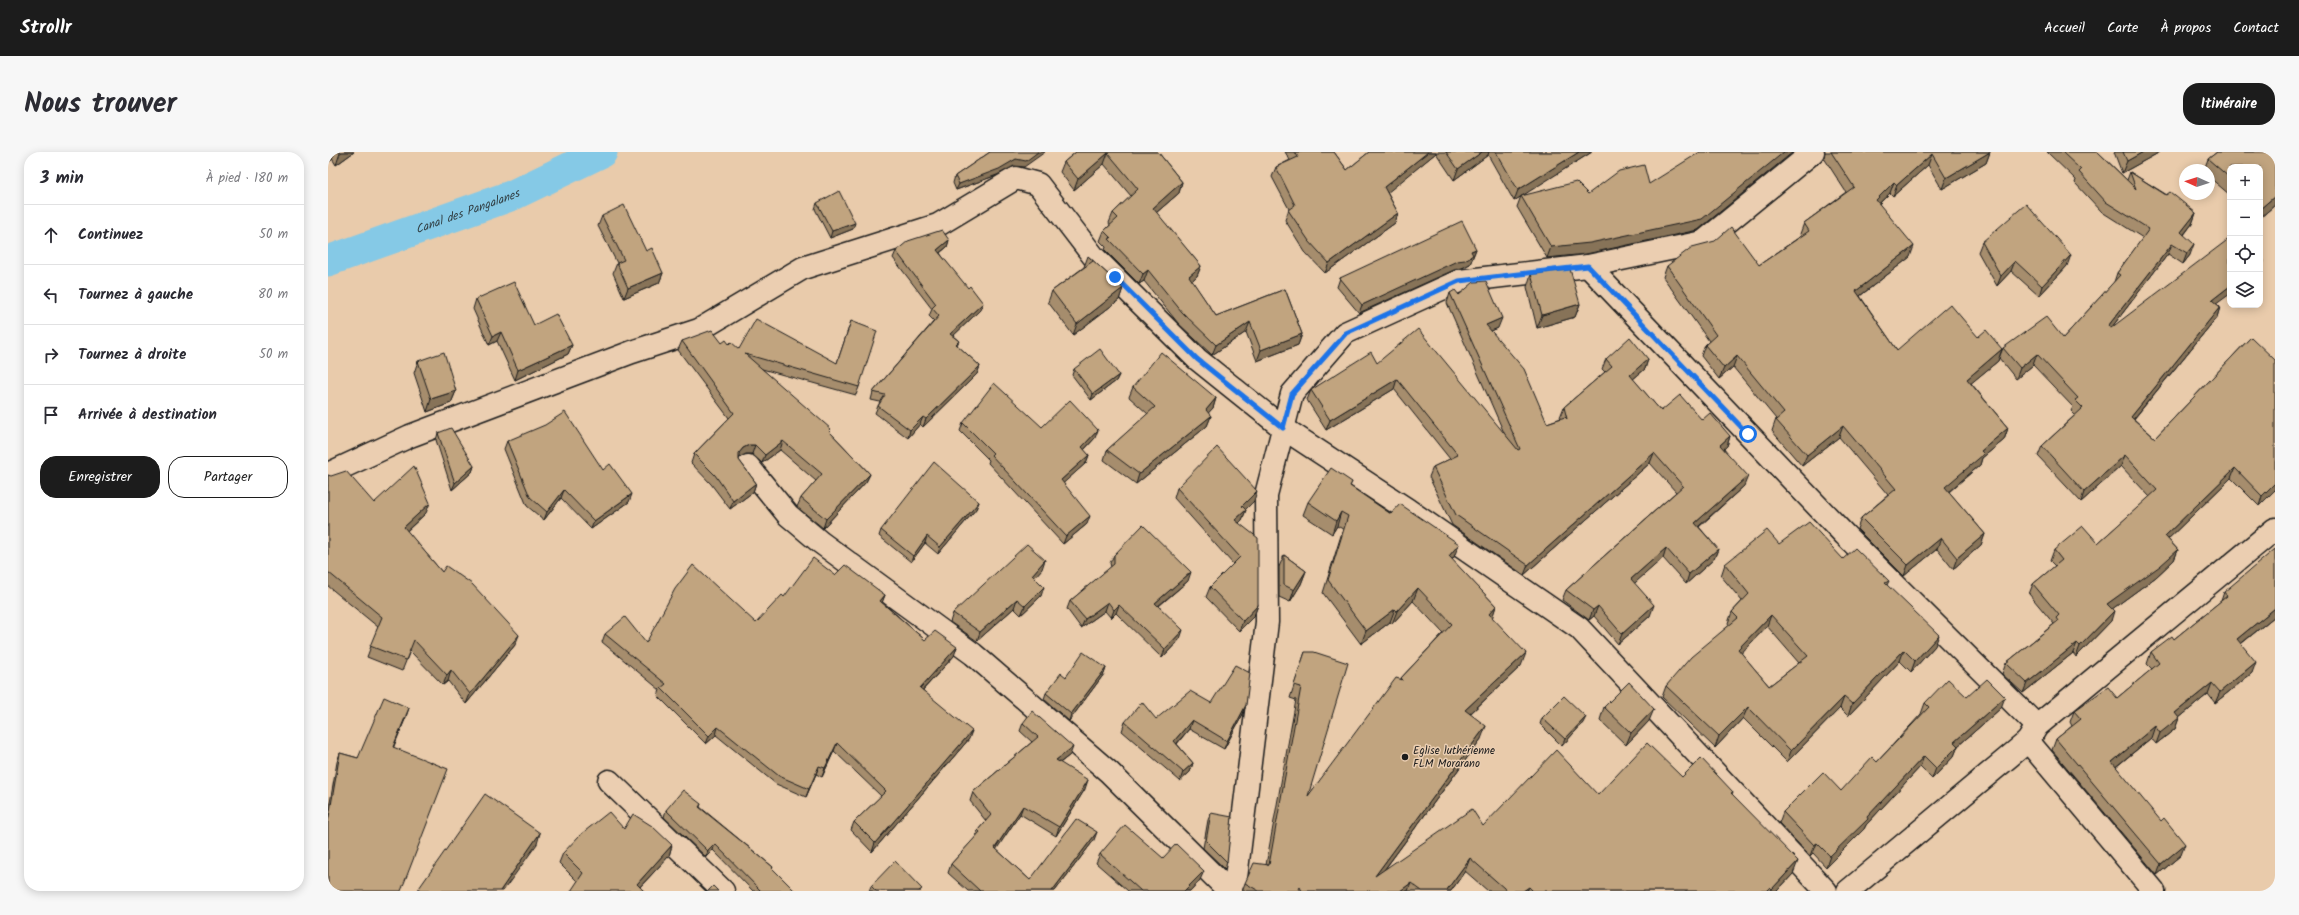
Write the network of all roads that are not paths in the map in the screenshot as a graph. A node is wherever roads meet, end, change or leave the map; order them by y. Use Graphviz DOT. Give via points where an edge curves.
graph roads {
  1 [pos="1812,152"];
  2 [pos="1588,266"];
  3 [pos="1283,428"];
  4 [pos="748,466"];
  5 [pos="328,474"];
  6 [pos="2275,529"];
  7 [pos="2033,733"];
  8 [pos="609,781"];
  9 [pos="723,891"];
  10 [pos="1229,891"];
  11 [pos="1826,891"];
  12 [pos="1848,891"];
  13 [pos="2154,891"];
  1 -- 2 [label="street" via="1703,242"];
  2 -- 3 [label="street" via="1459,281 1346,333 1292,394"];
  2 -- 7 [label="street"];
  3 -- 5 [label="street" via="1197,359 1094,257 1038,184 1016,178 938,224 803,268 699,330 632,352 410,436"];
  3 -- 10 [label="street" via="1266,495 1267,622 1236,878"];
  3 -- 11 [label="street" via="1579,628"];
  4 -- 10 [label="street" via="788,515 820,542 973,654 1109,772"];
  6 -- 7 [label="street"];
  7 -- 12 [label="street"];
  7 -- 13 [label="street"];
  8 -- 9 [label="street"];
}
